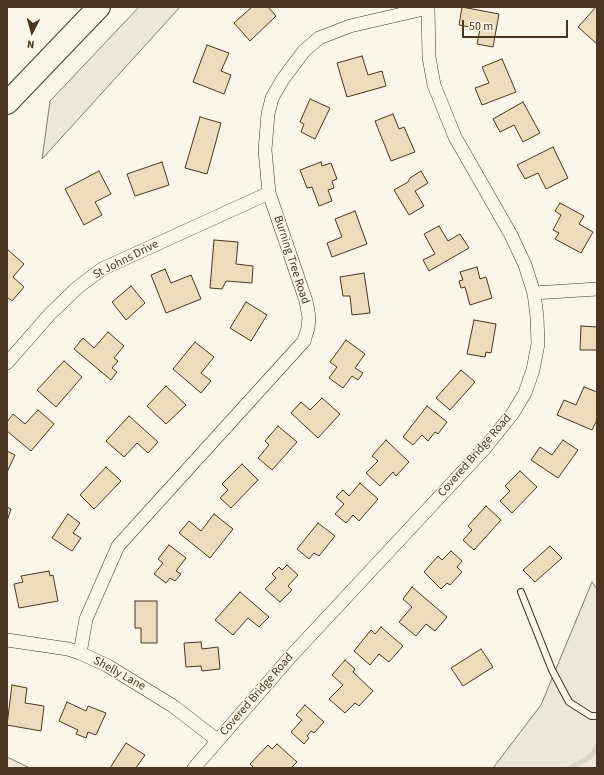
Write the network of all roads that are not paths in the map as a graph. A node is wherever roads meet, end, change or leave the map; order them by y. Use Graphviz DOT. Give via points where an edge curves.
graph roads {
  1 [pos="99,7"];
  2 [pos="428,7"];
  3 [pos="7,103"];
  4 [pos="269,193"];
  5 [pos="597,289"];
  6 [pos="534,292"];
  7 [pos="7,363"];
  8 [pos="521,592"];
  9 [pos="7,640"];
  10 [pos="80,653"];
  11 [pos="597,716"];
  12 [pos="217,740"];
  13 [pos="194,768"];
  1 -- 3 [label="highway"];
  2 -- 4 [label="street, Burning Tree Road" via="350,26 319,38 304,51 272,98 268,114 265,150"];
  2 -- 6 [label="street, Covered Bridge Road" via="428,57 434,85 455,137 511,234"];
  4 -- 7 [label="street, St Johns Drive" via="102,269 55,309"];
  4 -- 10 [label="street, Burning Tree Road" via="306,301 309,317 304,341 118,546 86,619"];
  5 -- 6 [label="street"];
  6 -- 12 [label="street, Covered Bridge Road" via="538,344 525,393 513,413 485,448 292,655"];
  8 -- 11 [label="lane" via="552,670 569,702 591,716"];
  9 -- 10 [label="street, Shelly Lane"];
  10 -- 12 [label="street, Shelly Lane" via="126,676 167,702"];
  12 -- 13 [label="street, Covered Bridge Road"];
}
